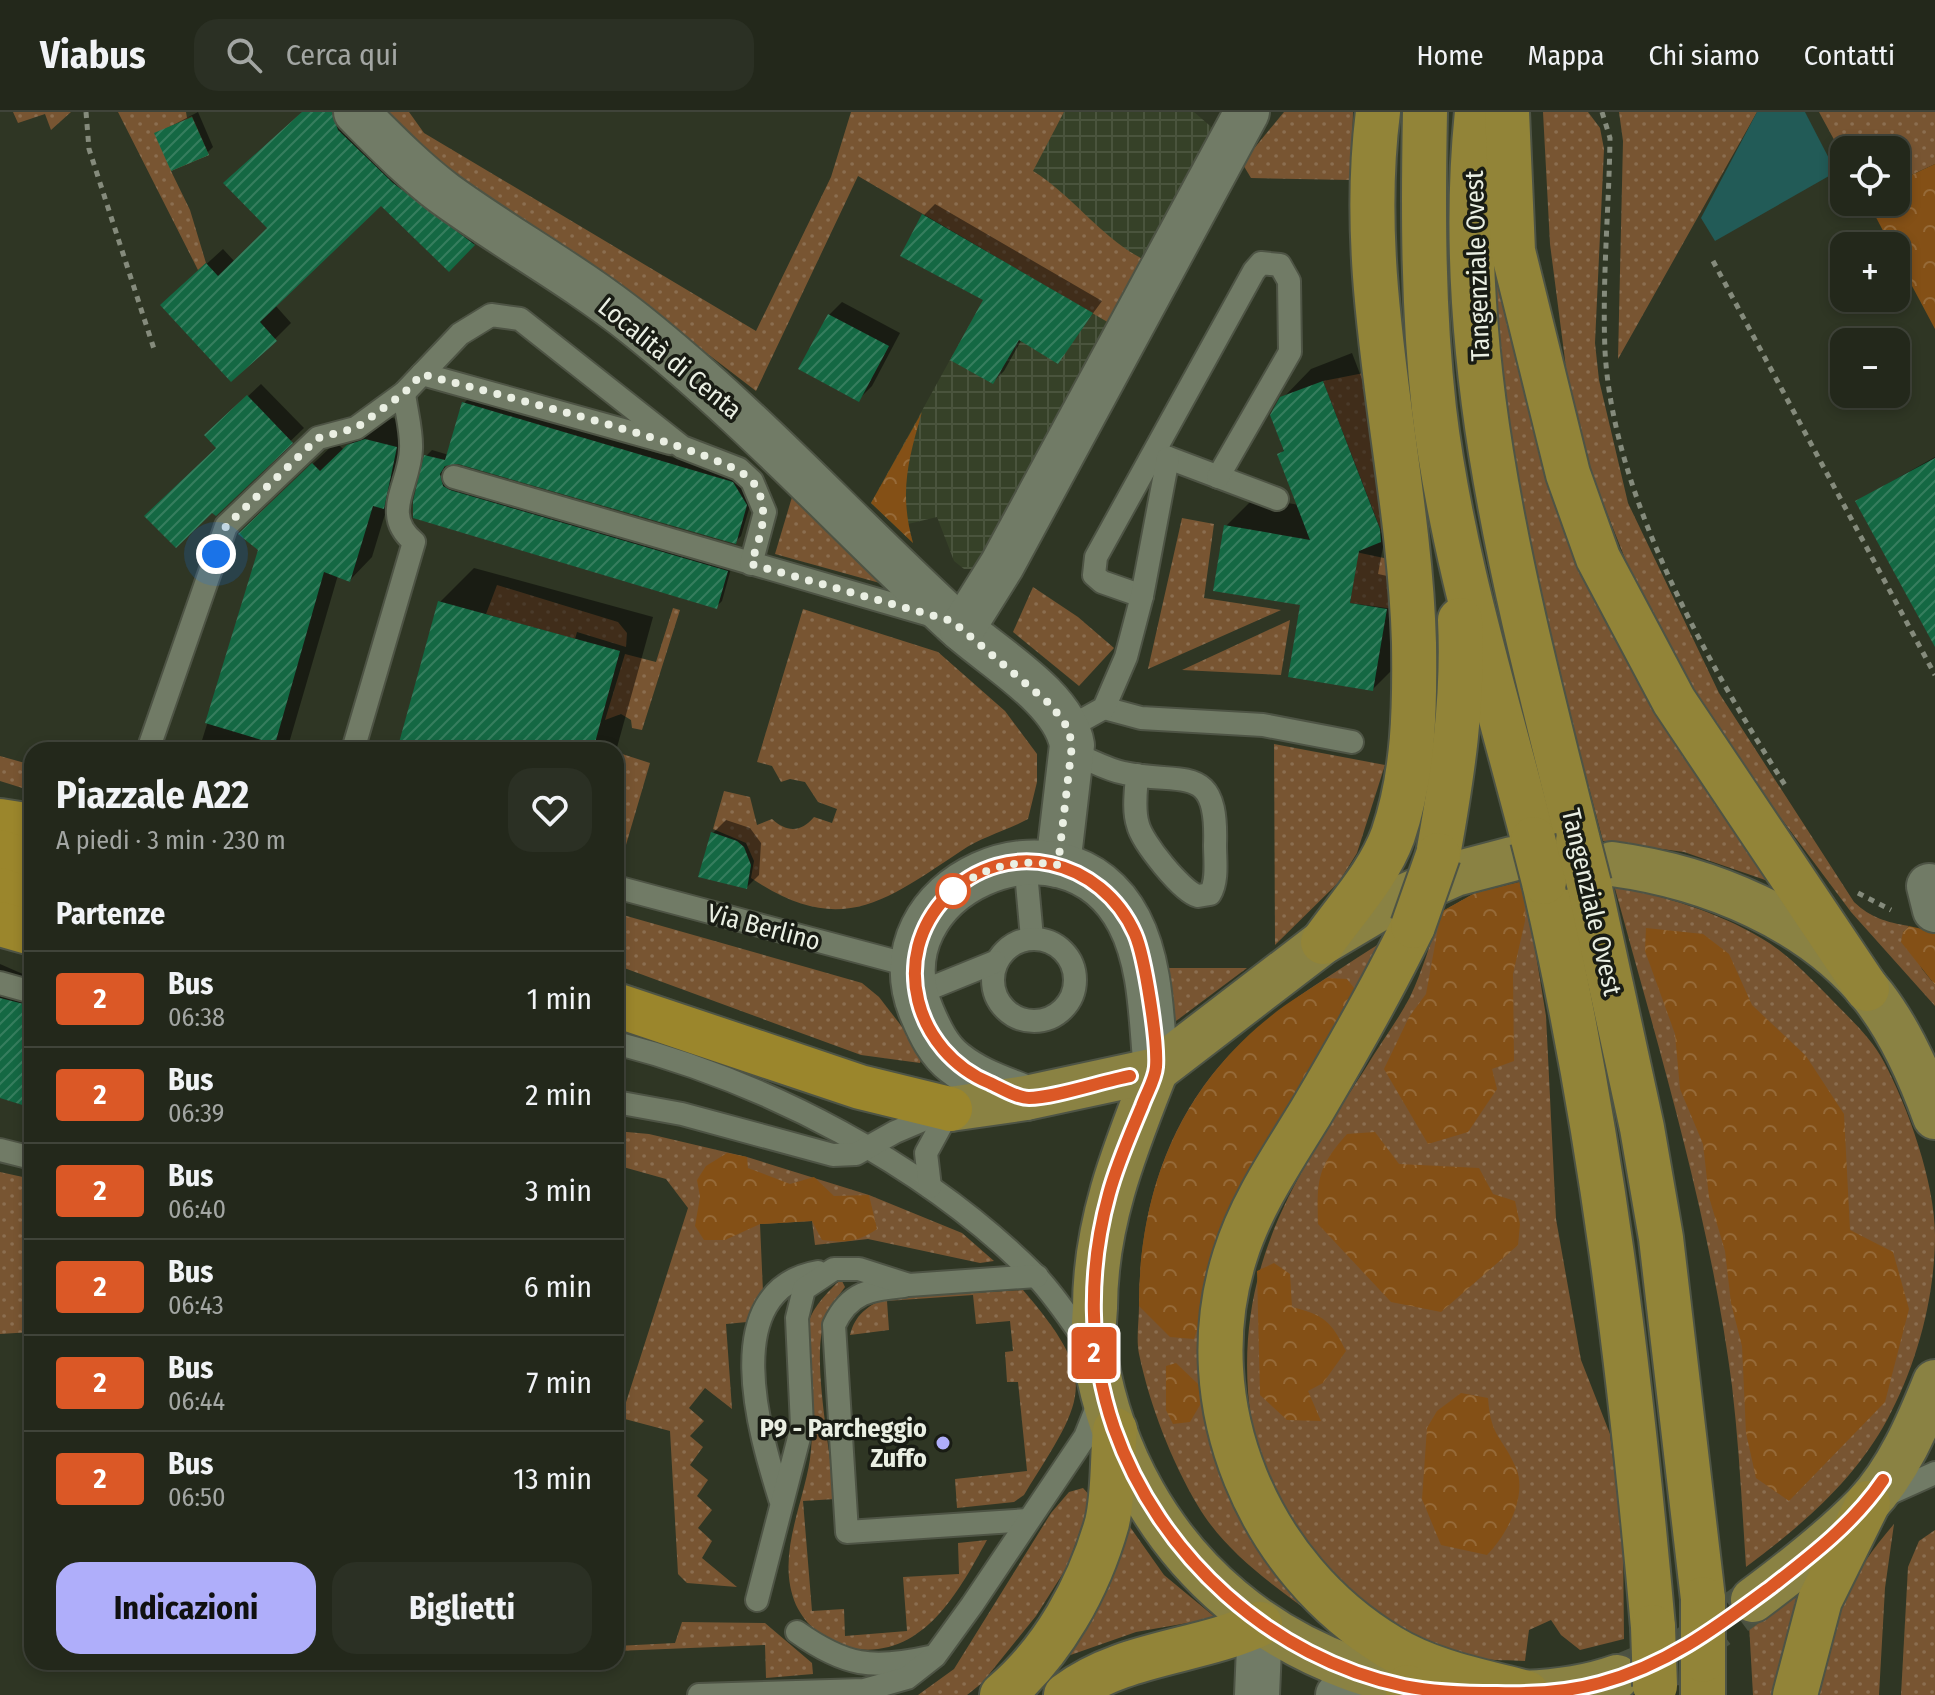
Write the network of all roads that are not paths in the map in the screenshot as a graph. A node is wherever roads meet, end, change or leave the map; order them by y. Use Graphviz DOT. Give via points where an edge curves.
graph roads {
  1 [pos="356,112"];
  2 [pos="1247,112"];
  3 [pos="1378,112"];
  4 [pos="1425,112"];
  5 [pos="1477,112"];
  6 [pos="1507,112"];
  7 [pos="422,374"];
  8 [pos="404,393"];
  9 [pos="682,447"];
  10 [pos="1161,455"];
  11 [pos="454,477"];
  12 [pos="1218,477"];
  13 [pos="1277,499"];
  14 [pos="1457,538"];
  15 [pos="751,564"];
  16 [pos="1142,596"];
  17 [pos="957,625"];
  18 [pos="1081,730"];
  19 [pos="151,742"];
  20 [pos="355,742"];
  21 [pos="1352,742"];
  22 [pos="1137,775"];
  23 [pos="0,821"];
  24 [pos="24,825"];
  25 [pos="0,852"];
  26 [pos="24,860"];
  27 [pos="1530,860"];
  28 [pos="1042,863"];
  29 [pos="1593,863"];
  30 [pos="624,889"];
  31 [pos="0,890"];
  32 [pos="24,898"];
  33 [pos="0,924"];
  34 [pos="24,931"];
  35 [pos="1032,938"];
  36 [pos="1323,942"];
  37 [pos="995,962"];
  38 [pos="914,980"];
  39 [pos="0,983"];
  40 [pos="1867,989"];
  41 [pos="24,990"];
  42 [pos="624,1008"];
  43 [pos="624,1046"];
  44 [pos="1156,1070"];
  45 [pos="1026,1098"];
  46 [pos="624,1103"];
  47 [pos="950,1109"];
  48 [pos="1935,1117"];
  49 [pos="869,1149"];
  50 [pos="0,1150"];
  51 [pos="24,1156"];
  52 [pos="930,1187"];
  53 [pos="834,1269"];
  54 [pos="1037,1276"];
  55 [pos="909,1285"];
  56 [pos="1935,1382"];
  57 [pos="1104,1392"];
  58 [pos="1935,1473"];
  59 [pos="780,1499"];
  60 [pos="1868,1503"];
  61 [pos="1028,1520"];
  62 [pos="757,1600"];
  63 [pos="1753,1600"];
  64 [pos="1260,1624"];
  65 [pos="797,1632"];
  66 [pos="935,1656"];
  67 [pos="1703,1677"];
  68 [pos="1643,1686"];
  69 [pos="1384,1689"];
  70 [pos="1073,1690"];
  71 [pos="1527,1693"];
  72 [pos="699,1695"];
  73 [pos="730,1695"];
  74 [pos="1002,1695"];
  75 [pos="1121,1695"];
  76 [pos="1257,1695"];
  77 [pos="1795,1695"];
  1 -- 17 [label="street, Località di Centa" via="442,192 632,321 707,384"];
  2 -- 17 [label="street" via="1002,565"];
  3 -- 36 [label="highway" via="1375,258 1412,574 1415,708 1409,768 1391,839 1371,877"];
  4 -- 14 [label="highway, Tangenziale Ovest" via="1428,337 1434,410"];
  5 -- 29 [label="highway, Tangenziale Ovest" via="1472,199 1475,292 1491,461 1508,560"];
  6 -- 40 [label="highway" via="1513,251 1568,474 1598,558 1674,701"];
  7 -- 8 [label="lane"];
  7 -- 9 [label="lane"];
  7 -- 9 [label="lane" via="478,321 506,315 520,319"];
  8 -- 19 [label="lane" via="356,428 318,438 226,526"];
  8 -- 20 [label="lane" via="411,449 396,519 414,542"];
  9 -- 15 [label="lane" via="739,469 752,481 765,512"];
  10 -- 12 [label="lane"];
  10 -- 12 [label="lane" via="1254,271 1261,263 1280,265 1289,281 1290,352"];
  10 -- 16 [label="lane"];
  10 -- 16 [label="lane" via="1093,566 1102,582"];
  11 -- 15 [label="lane"];
  12 -- 13 [label="lane"];
  14 -- 27 [label="highway, Tangenziale Ovest"];
  14 -- 71 [label="highway, bridge" via="1462,661 1452,780 1438,855 1413,926 1369,1013 1253,1211 1227,1284 1221,1371 1247,1485 1268,1527 1309,1583 1340,1614 1392,1649 1445,1672"];
  15 -- 17 [label="lane"];
  16 -- 18 [label="lane" via="1126,657"];
  17 -- 18 [label="street, Località di Centa"];
  18 -- 21 [label="lane" via="1141,718 1263,725"];
  18 -- 22 [label="lane" via="1121,773"];
  18 -- 28 [label="street"];
  22 -- 22 [label="lane" via="1188,779 1210,797 1216,817 1210,894 1198,896 1184,889 1140,833"];
  23 -- 24 [label="highway"];
  25 -- 26 [label="highway"];
  27 -- 36 [label="main road" via="1455,874 1387,904"];
  27 -- 68 [label="highway, Tangenziale Ovest, bridge" via="1574,1008 1590,1106 1640,1476 1653,1627"];
  28 -- 35 [label="lane"];
  28 -- 38 [label="street" via="981,872 947,896 932,914"];
  28 -- 44 [label="street" via="1082,873 1127,917 1141,954"];
  29 -- 40 [label="main road" via="1681,879 1752,903 1809,939"];
  29 -- 67 [label="highway, Tangenziale Ovest, bridge" via="1661,1238 1703,1599"];
  30 -- 38 [label="lane, Via Berlino"];
  31 -- 32 [label="highway"];
  33 -- 34 [label="highway"];
  35 -- 37 [label="lane" via="1011,945"];
  35 -- 37 [label="lane" via="1058,946 1073,968 1073,994 1056,1015 1031,1021 1006,1011 993,989"];
  36 -- 44 [label="main road"];
  37 -- 38 [label="lane"];
  38 -- 45 [label="street" via="932,1038 953,1062"];
  39 -- 41 [label="lane"];
  40 -- 48 [label="main road"];
  42 -- 47 [label="highway" via="860,1087"];
  43 -- 49 [label="lane" via="788,1106"];
  44 -- 45 [label="main road"];
  44 -- 57 [label="main road" via="1102,1221 1095,1286"];
  45 -- 47 [label="main road"];
  46 -- 49 [label="lane" via="833,1155"];
  47 -- 49 [label="lane"];
  47 -- 52 [label="lane" via="926,1153"];
  49 -- 52 [label="lane"];
  50 -- 51 [label="lane"];
  52 -- 54 [label="lane"];
  53 -- 55 [label="lane" via="859,1269"];
  53 -- 59 [label="lane" via="804,1289 799,1302 802,1426"];
  53 -- 59 [label="lane" via="794,1280 762,1313 754,1354 758,1429"];
  54 -- 55 [label="lane"];
  54 -- 57 [label="lane"];
  55 -- 61 [label="lane" via="867,1290 846,1304 834,1325 847,1532"];
  56 -- 60 [label="main road" via="1913,1434"];
  57 -- 61 [label="lane" via="1085,1437"];
  57 -- 64 [label="main road" via="1158,1516 1189,1559"];
  57 -- 74 [label="highway" via="1107,1521 1083,1585 1054,1640"];
  58 -- 60 [label="lane"];
  59 -- 62 [label="lane"];
  60 -- 63 [label="main road"];
  60 -- 77 [label="highway" via="1820,1600"];
  61 -- 66 [label="lane"];
  64 -- 69 [label="main road"];
  64 -- 70 [label="highway" via="1226,1639 1130,1662"];
  64 -- 76 [label="street"];
  65 -- 66 [label="lane" via="829,1655 863,1665"];
  66 -- 73 [label="lane" via="889,1686"];
  68 -- 71 [label="main road" via="1599,1684"];
  69 -- 71 [label="main road"];
  70 -- 75 [label="highway"];
  72 -- 73 [label="lane"];
}
